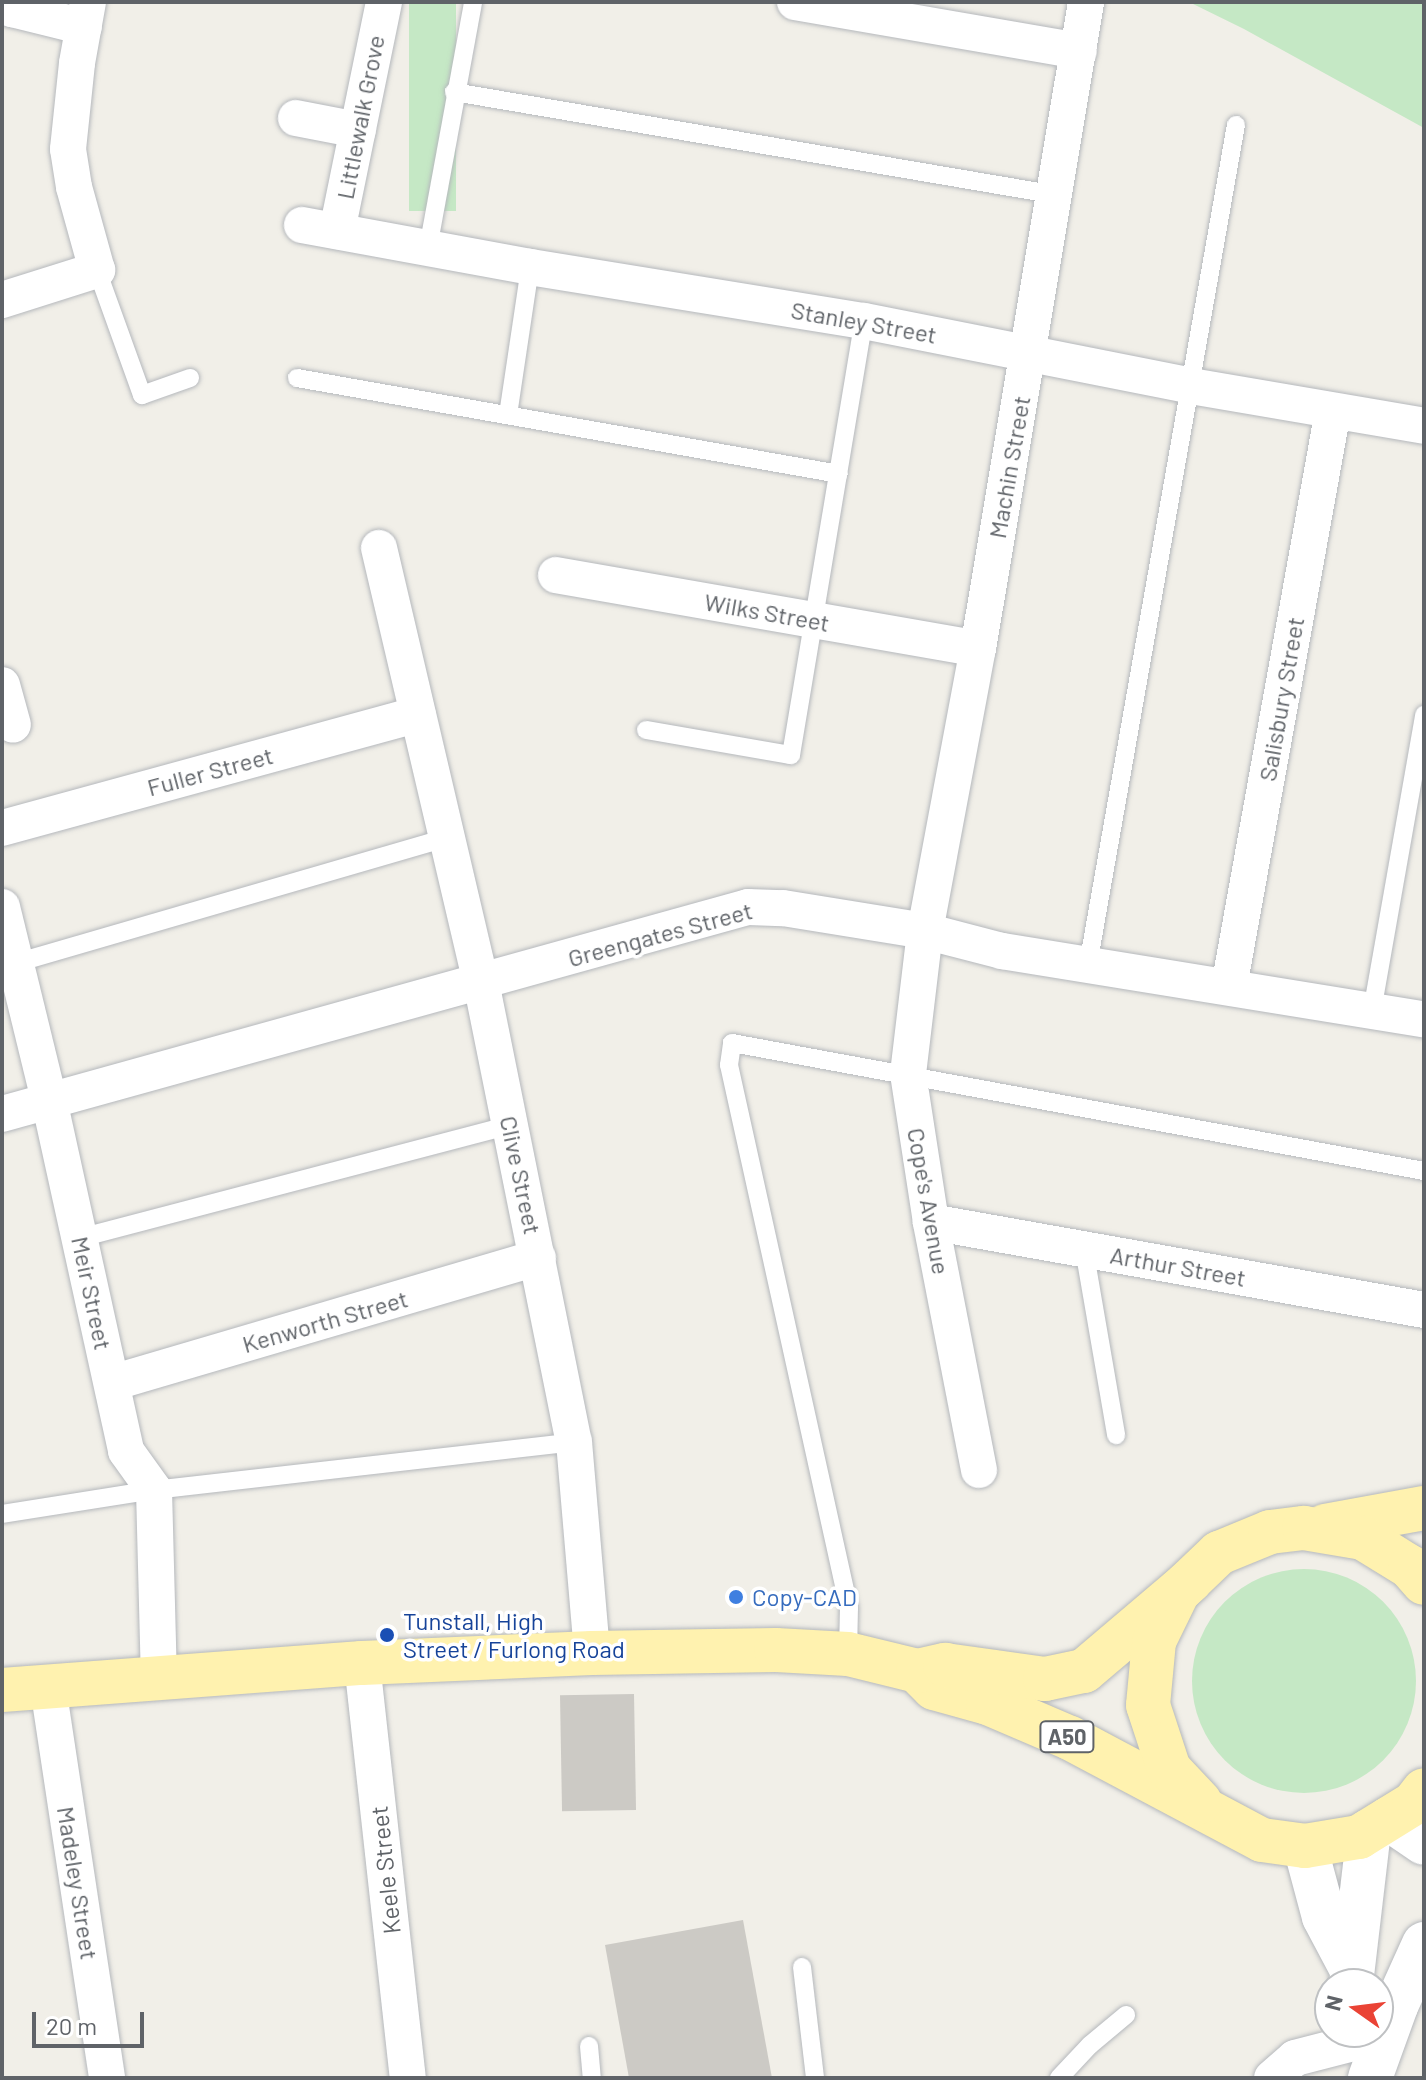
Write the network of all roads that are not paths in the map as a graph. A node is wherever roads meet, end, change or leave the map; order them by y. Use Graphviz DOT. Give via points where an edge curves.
graph roads {
  1 [pos="7,2"];
  2 [pos="384,2"];
  3 [pos="473,2"];
  4 [pos="795,2"];
  5 [pos="1086,2"];
  6 [pos="86,15"];
  7 [pos="1079,51"];
  8 [pos="454,92"];
  9 [pos="296,118"];
  10 [pos="1236,125"];
  11 [pos="358,130"];
  12 [pos="1051,194"];
  13 [pos="302,225"];
  14 [pos="337,231"];
  15 [pos="428,248"];
  16 [pos="530,267"];
  17 [pos="97,270"];
  18 [pos="2,300"];
  19 [pos="864,321"];
  20 [pos="1028,353"];
  21 [pos="190,378"];
  22 [pos="297,378"];
  23 [pos="1191,386"];
  24 [pos="1333,411"];
  25 [pos="508,415"];
  26 [pos="1424,426"];
  27 [pos="839,474"];
  28 [pos="379,548"];
  29 [pos="556,575"];
  30 [pos="814,620"];
  31 [pos="978,649"];
  32 [pos="2,685"];
  33 [pos="417,709"];
  34 [pos="1424,715"];
  35 [pos="13,725"];
  36 [pos="646,730"];
  37 [pos="2,828"];
  38 [pos="447,838"];
  39 [pos="2,907"];
  40 [pos="925,931"];
  41 [pos="16,963"];
  42 [pos="1088,965"];
  43 [pos="481,982"];
  44 [pos="1229,987"];
  45 [pos="1372,1011"];
  46 [pos="1424,1019"];
  47 [pos="908,1074"];
  48 [pos="49,1100"];
  49 [pos="2,1114"];
  50 [pos="510,1125"];
  51 [pos="1424,1171"];
  52 [pos="931,1222"];
  53 [pos="80,1238"];
  54 [pos="1084,1249"];
  55 [pos="538,1258"];
  56 [pos="1424,1310"];
  57 [pos="112,1383"];
  58 [pos="1116,1435"];
  59 [pos="574,1442"];
  60 [pos="979,1470"];
  61 [pos="154,1490"];
  62 [pos="1424,1508"];
  63 [pos="2,1514"];
  64 [pos="1310,1529"];
  65 [pos="1190,1581"];
  66 [pos="1424,1583"];
  67 [pos="592,1653"];
  68 [pos="848,1654"];
  69 [pos="362,1663"];
  70 [pos="918,1671"];
  71 [pos="159,1676"];
  72 [pos="48,1687"];
  73 [pos="2,1690"];
  74 [pos="1424,1790"];
  75 [pos="1213,1816"];
  76 [pos="1379,1825"];
  77 [pos="1424,1843"];
  78 [pos="1305,1846"];
  79 [pos="1424,1944"];
  80 [pos="802,1967"];
  81 [pos="1347,1968"];
  82 [pos="1352,1968"];
  83 [pos="1126,2015"];
  84 [pos="589,2046"];
  85 [pos="1360,2057"];
  86 [pos="107,2078"];
  87 [pos="408,2078"];
  88 [pos="592,2078"];
  89 [pos="815,2078"];
  90 [pos="1059,2078"];
  91 [pos="1272,2078"];
  1 -- 6 [label="street" via="12,9"];
  2 -- 11 [label="street, Littlewalk Grove"];
  3 -- 8 [label="lane"];
  4 -- 7 [label="street"];
  5 -- 7 [label="street, Machin Street"];
  6 -- 17 [label="street" via="68,149"];
  7 -- 12 [label="street, Machin Street"];
  8 -- 12 [label="lane"];
  8 -- 15 [label="lane"];
  9 -- 11 [label="street"];
  10 -- 23 [label="lane"];
  11 -- 14 [label="street, Littlewalk Grove"];
  12 -- 20 [label="street, Machin Street"];
  13 -- 14 [label="street, Stanley Street"];
  14 -- 15 [label="street, Stanley Street"];
  15 -- 16 [label="street, Stanley Street"];
  16 -- 19 [label="street, Stanley Street"];
  16 -- 25 [label="lane"];
  17 -- 18 [label="street"];
  17 -- 21 [label="lane" via="142,395"];
  19 -- 20 [label="street, Stanley Street"];
  19 -- 27 [label="lane"];
  20 -- 23 [label="street, Stanley Street"];
  20 -- 31 [label="street, Machin Street"];
  22 -- 25 [label="lane"];
  23 -- 24 [label="street, Stanley Street"];
  23 -- 42 [label="lane"];
  24 -- 26 [label="street, Stanley Street"];
  24 -- 44 [label="street, Salisbury Street"];
  25 -- 27 [label="lane"];
  27 -- 30 [label="lane"];
  28 -- 33 [label="street, Clive Street"];
  29 -- 30 [label="street, Wilks Street"];
  30 -- 31 [label="street, Wilks Street"];
  30 -- 36 [label="lane" via="791,755"];
  31 -- 40 [label="street, Machin Street"];
  32 -- 35 [label="street"];
  33 -- 37 [label="street, Fuller Street"];
  33 -- 38 [label="street, Clive Street"];
  34 -- 45 [label="lane"];
  38 -- 41 [label="lane"];
  38 -- 43 [label="street, Clive Street"];
  39 -- 41 [label="street, Meir Street"];
  40 -- 42 [label="street, Greengates Street"];
  40 -- 43 [label="street, Greengates Street" via="748,907"];
  40 -- 47 [label="street, Cope's Avenue"];
  41 -- 48 [label="street, Meir Street"];
  42 -- 44 [label="street, Greengates Street"];
  43 -- 48 [label="street, Greengates Street"];
  43 -- 50 [label="street, Clive Street"];
  44 -- 45 [label="street, Greengates Street"];
  45 -- 46 [label="street, Greengates Street"];
  47 -- 51 [label="lane"];
  47 -- 52 [label="street, Cope's Avenue"];
  47 -- 68 [label="lane" via="732,1043 729,1065 849,1608"];
  48 -- 49 [label="street, Greengates Street"];
  48 -- 53 [label="street, Meir Street"];
  50 -- 53 [label="lane"];
  50 -- 55 [label="street, Clive Street"];
  52 -- 54 [label="street, Arthur Street"];
  52 -- 60 [label="street, Cope's Avenue"];
  53 -- 57 [label="street, Meir Street"];
  54 -- 56 [label="street, Arthur Street"];
  54 -- 58 [label="lane"];
  55 -- 57 [label="street, Kenworth Street"];
  55 -- 59 [label="street, Clive Street"];
  57 -- 61 [label="street, Meir Street" via="126,1451"];
  59 -- 61 [label="lane"];
  59 -- 67 [label="street, Clive Street"];
  61 -- 63 [label="lane"];
  61 -- 71 [label="street"];
  62 -- 64 [label="main road, A50"];
  64 -- 65 [label="main road, A50" via="1270,1532 1219,1553"];
  64 -- 66 [label="main road, A50" via="1363,1538 1410,1567"];
  65 -- 70 [label="main road, A50" via="1084,1671 1045,1679 945,1665"];
  65 -- 75 [label="main road, A50" via="1178,1592 1154,1641 1148,1705 1169,1769"];
  67 -- 68 [label="main road, A50"];
  67 -- 69 [label="main road, A50"];
  68 -- 70 [label="main road, A50"];
  69 -- 71 [label="main road, A50"];
  69 -- 87 [label="street, Keele Street"];
  70 -- 75 [label="main road, A50" via="934,1688 988,1703 1070,1738"];
  71 -- 72 [label="main road, A50"];
  72 -- 73 [label="main road, A50"];
  72 -- 86 [label="street, Madeley Street"];
  74 -- 76 [label="main road, A50" via="1414,1803"];
  75 -- 78 [label="main road, A50" via="1262,1840"];
  76 -- 77 [label="street"];
  76 -- 78 [label="main road, A50" via="1359,1837"];
  76 -- 82 [label="street"];
  78 -- 81 [label="street" via="1324,1917"];
  79 -- 85 [label="street" via="1396,2006"];
  80 -- 89 [label="lane"];
  83 -- 90 [label="lane"];
  84 -- 88 [label="lane"];
  85 -- 91 [label="street" via="1295,2058"];
}
